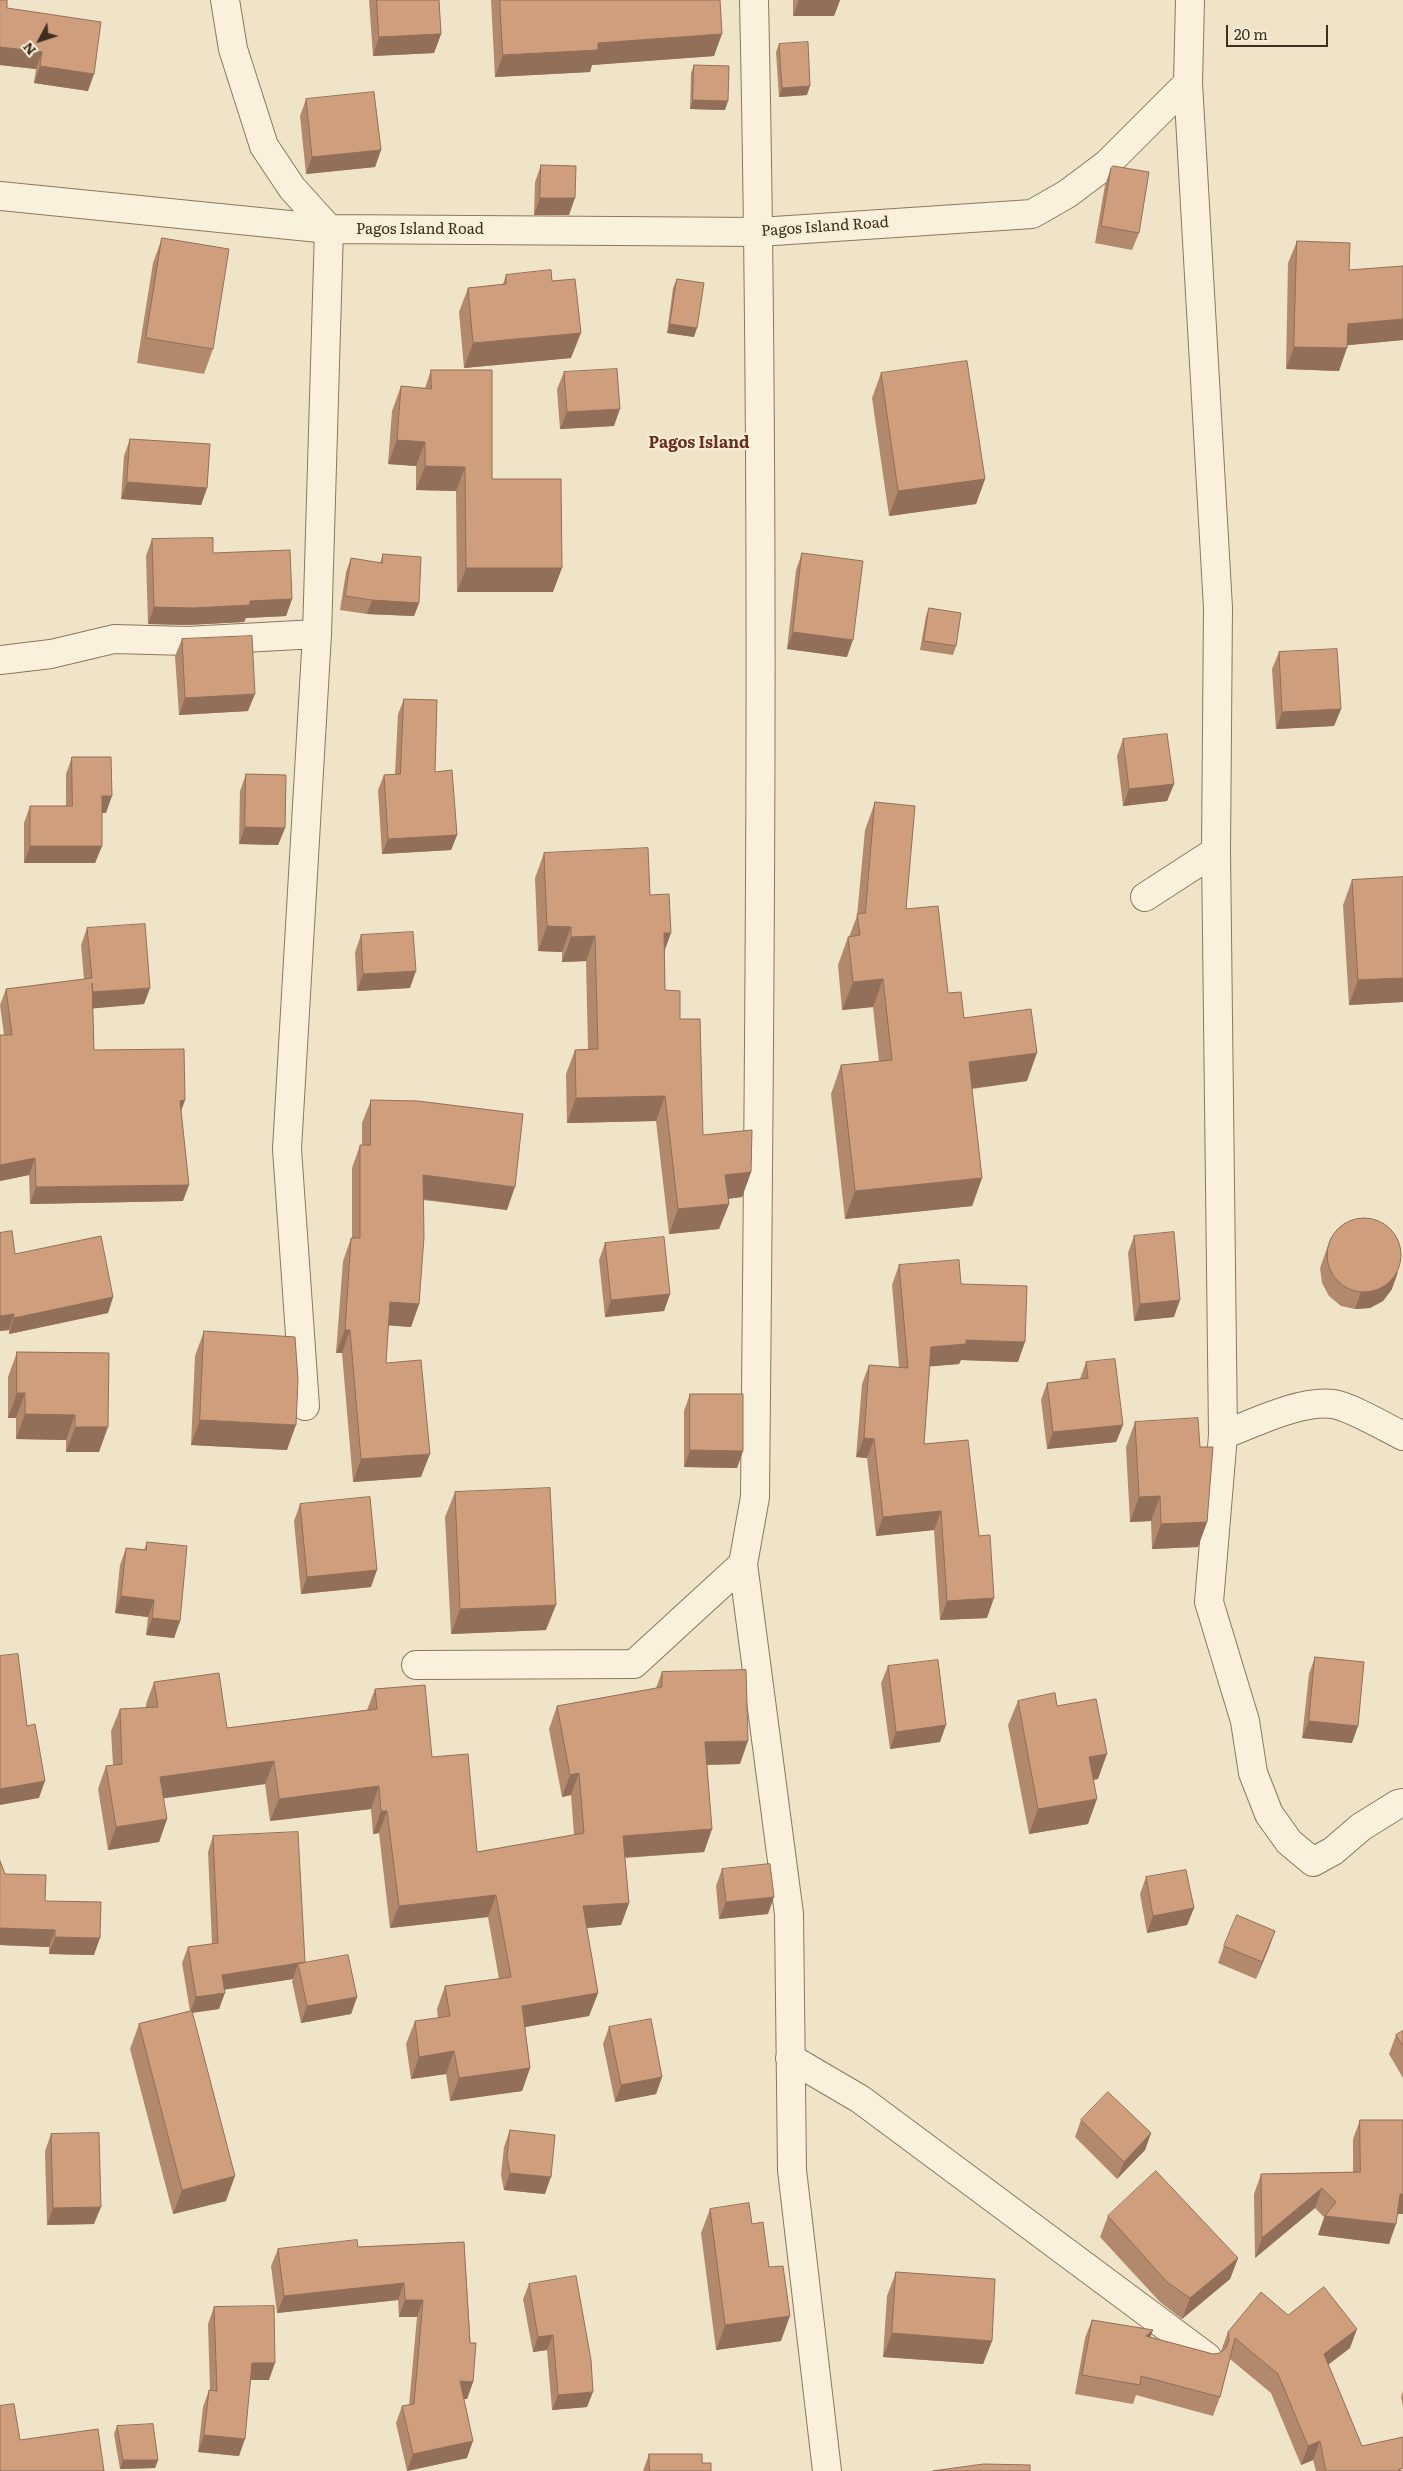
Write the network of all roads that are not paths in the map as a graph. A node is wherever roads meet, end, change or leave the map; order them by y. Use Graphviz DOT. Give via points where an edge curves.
graph roads {
  1 [pos="225,0"];
  2 [pos="754,0"];
  3 [pos="1190,0"];
  4 [pos="1188,84"];
  5 [pos="0,196"];
  6 [pos="329,229"];
  7 [pos="759,232"];
  8 [pos="317,634"];
  9 [pos="0,660"];
  10 [pos="1216,851"];
  11 [pos="1145,897"];
  12 [pos="305,1406"];
  13 [pos="1223,1435"];
  14 [pos="1403,1436"];
  15 [pos="743,1564"];
  16 [pos="416,1665"];
  17 [pos="1403,1803"];
  18 [pos="790,2058"];
  19 [pos="1207,2357"];
  20 [pos="827,2471"];
  1 -- 6 [label="street" via="234,49 264,146 292,188"];
  2 -- 7 [label="street"];
  3 -- 4 [label="street"];
  4 -- 7 [label="street, Pagos Island Road" via="1107,164 1032,214"];
  4 -- 10 [label="street" via="1218,608"];
  5 -- 6 [label="street, Pagos Island Road"];
  6 -- 7 [label="street, Pagos Island Road"];
  6 -- 8 [label="street"];
  7 -- 15 [label="street" via="759,1047 755,1486"];
  8 -- 9 [label="street" via="187,641 114,640 51,654"];
  8 -- 12 [label="street" via="287,1149"];
  10 -- 11 [label="street"];
  10 -- 13 [label="street"];
  13 -- 14 [label="street" via="1295,1408 1334,1404"];
  13 -- 17 [label="street" via="1209,1602 1245,1721 1253,1773 1268,1814 1289,1842 1313,1862 1333,1852 1361,1827"];
  15 -- 16 [label="street" via="634,1664"];
  15 -- 18 [label="street" via="788,1914"];
  18 -- 19 [label="street" via="860,2099"];
  18 -- 20 [label="street" via="792,2170"];
}
